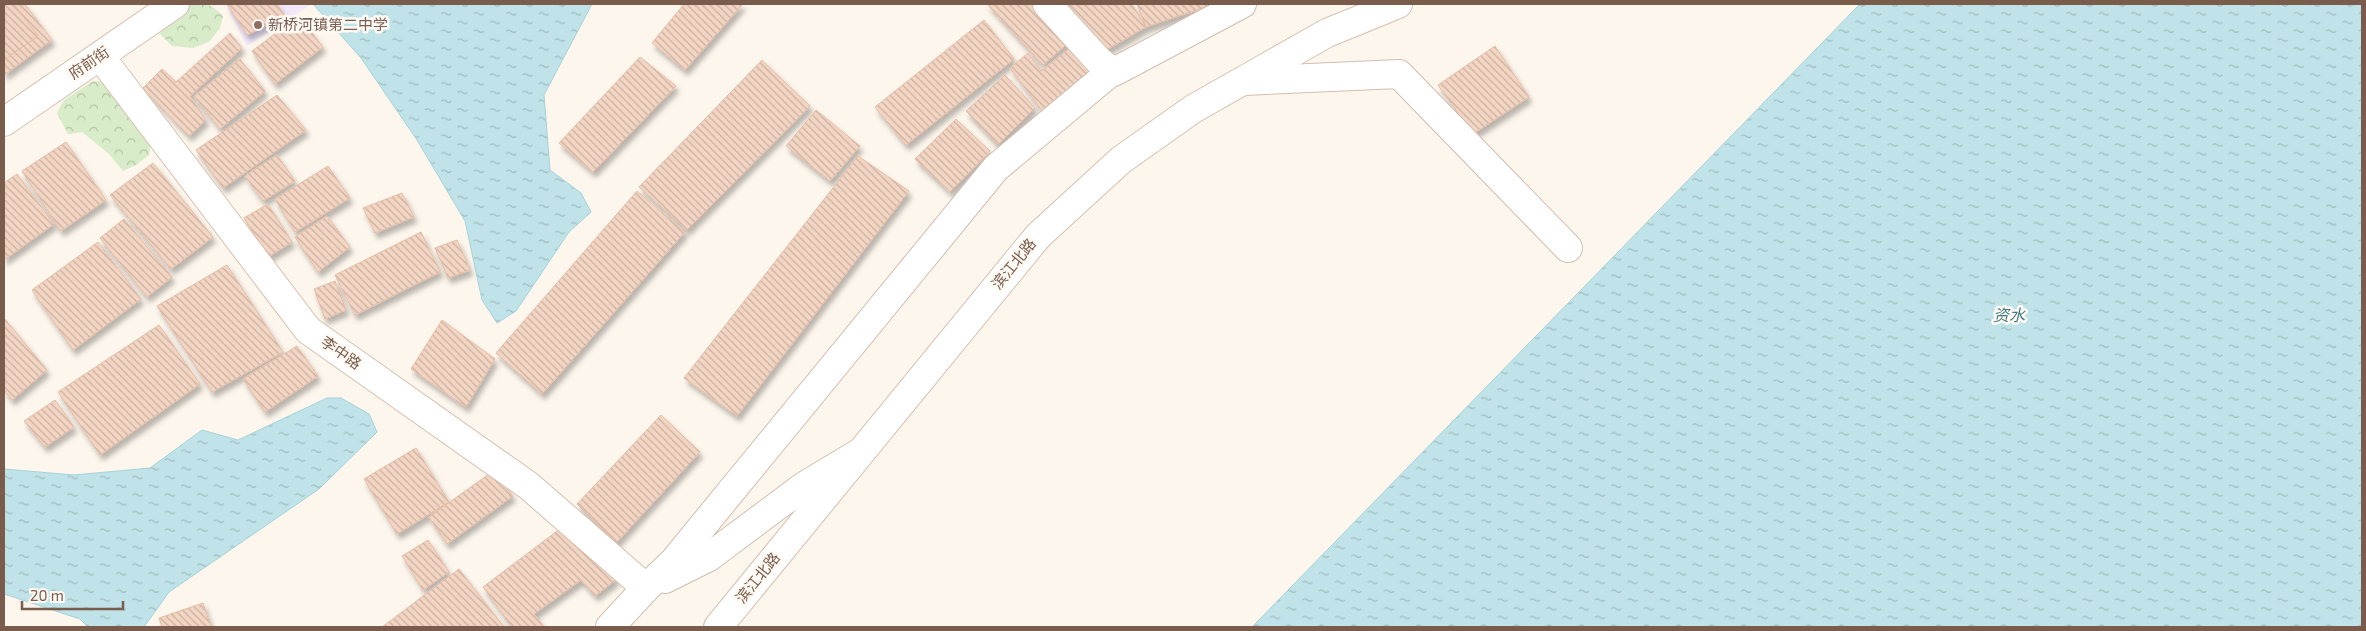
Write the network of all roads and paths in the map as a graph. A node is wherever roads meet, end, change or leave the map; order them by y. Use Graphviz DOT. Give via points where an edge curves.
graph roads {
  1 [pos="175,4"];
  2 [pos="1047,4"];
  3 [pos="1242,4"];
  4 [pos="1398,4"];
  5 [pos="100,56"];
  6 [pos="1112,71"];
  7 [pos="1244,81"];
  8 [pos="4,122"];
  9 [pos="1568,248"];
  10 [pos="862,451"];
  11 [pos="646,588"];
  12 [pos="610,627"];
  13 [pos="718,627"];
  1 -- 5 [label="street, 府前街"];
  2 -- 6 [label="street"];
  3 -- 6 [label="street"];
  4 -- 7 [label="street, 滨江北路" via="1327,33"];
  5 -- 8 [label="street, 府前街"];
  5 -- 11 [label="street, 李中路" via="308,330 529,486"];
  6 -- 11 [label="street" via="996,168 674,561"];
  7 -- 9 [label="street" via="1400,74"];
  7 -- 10 [label="street, 滨江北路" via="1194,109 1121,160 1038,236"];
  10 -- 11 [label="street" via="804,486 709,557"];
  10 -- 13 [label="street, 滨江北路"];
  11 -- 12 [label="street"];
}
